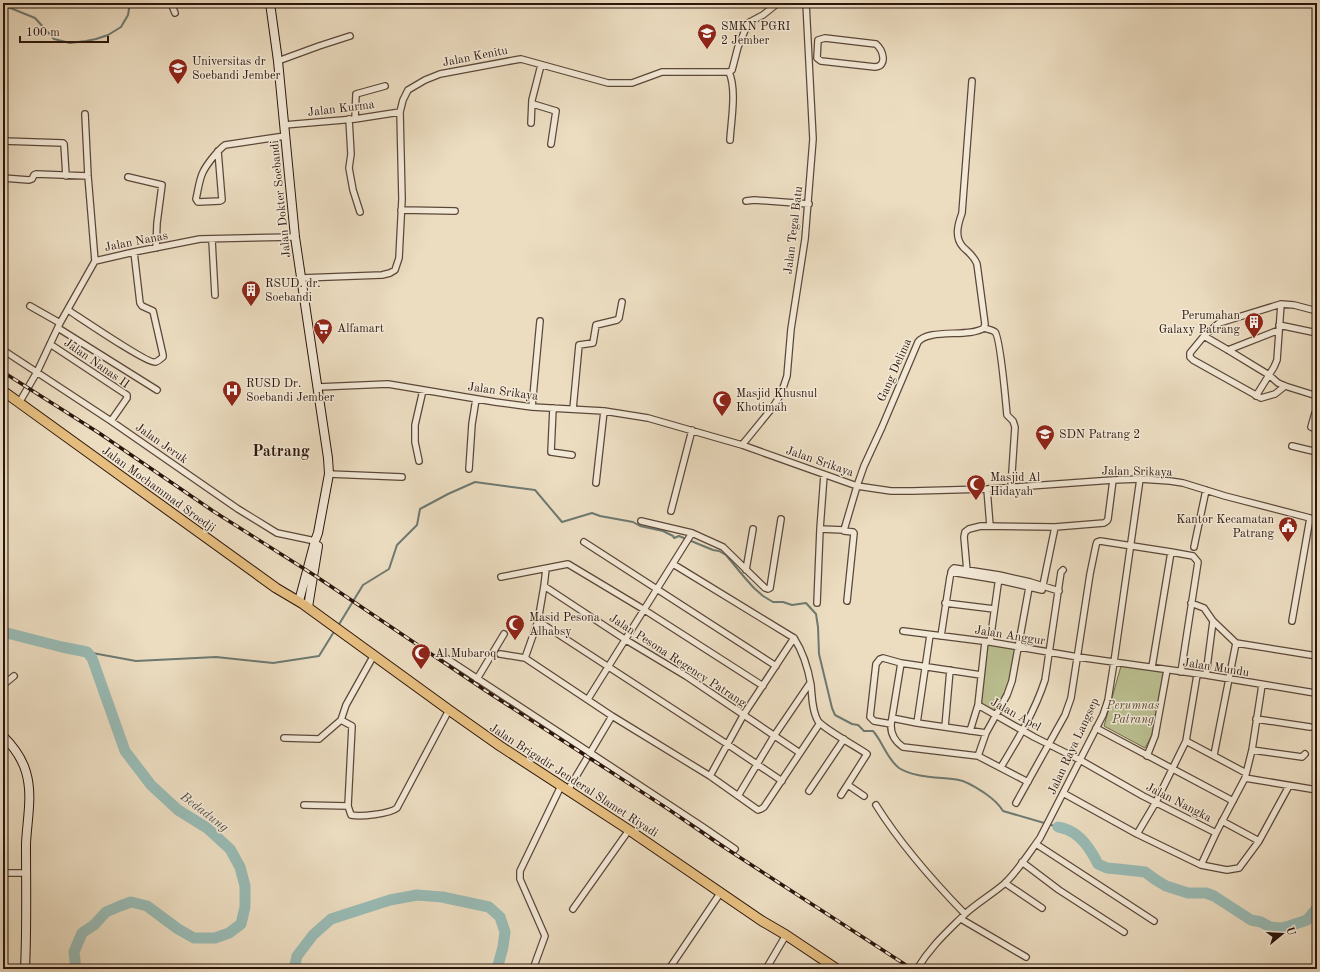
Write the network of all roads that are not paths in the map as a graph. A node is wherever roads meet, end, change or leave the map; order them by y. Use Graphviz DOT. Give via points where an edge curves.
graph roads {
  1 [pos="171,3"];
  2 [pos="270,3"];
  3 [pos="778,3"];
  4 [pos="806,3"];
  5 [pos="175,13"];
  6 [pos="350,36"];
  7 [pos="808,47"];
  8 [pos="818,47"];
  9 [pos="278,61"];
  10 [pos="541,65"];
  11 [pos="729,72"];
  12 [pos="972,80"];
  13 [pos="385,86"];
  14 [pos="532,104"];
  15 [pos="400,112"];
  16 [pos="85,114"];
  17 [pos="352,119"];
  18 [pos="531,123"];
  19 [pos="284,126"];
  20 [pos="285,136"];
  21 [pos="730,140"];
  22 [pos="3,141"];
  23 [pos="551,144"];
  24 [pos="218,151"];
  25 [pos="66,176"];
  26 [pos="88,176"];
  27 [pos="128,177"];
  28 [pos="3,178"];
  29 [pos="746,200"];
  30 [pos="808,204"];
  31 [pos="401,210"];
  32 [pos="455,211"];
  33 [pos="360,212"];
  34 [pos="295,237"];
  35 [pos="212,240"];
  36 [pos="156,248"];
  37 [pos="134,252"];
  38 [pos="95,261"];
  39 [pos="302,278"];
  40 [pos="215,295"];
  41 [pos="622,302"];
  42 [pos="1281,304"];
  43 [pos="30,306"];
  44 [pos="68,310"];
  45 [pos="1317,310"];
  46 [pos="540,321"];
  47 [pos="59,326"];
  48 [pos="1279,327"];
  49 [pos="984,328"];
  50 [pos="1317,333"];
  51 [pos="1204,336"];
  52 [pos="50,344"];
  53 [pos="3,350"];
  54 [pos="1228,350"];
  55 [pos="37,372"];
  56 [pos="1269,375"];
  57 [pos="1285,386"];
  58 [pos="318,387"];
  59 [pos="157,390"];
  60 [pos="422,390"];
  61 [pos="3,391"];
  62 [pos="1256,396"];
  63 [pos="1317,396"];
  64 [pos="476,399"];
  65 [pos="19,403"];
  66 [pos="532,407"];
  67 [pos="553,408"];
  68 [pos="573,409"];
  69 [pos="604,411"];
  70 [pos="1315,413"];
  71 [pos="111,421"];
  72 [pos="692,430"];
  73 [pos="1317,430"];
  74 [pos="742,445"];
  75 [pos="1292,446"];
  76 [pos="1317,452"];
  77 [pos="572,454"];
  78 [pos="419,461"];
  79 [pos="468,469"];
  80 [pos="329,474"];
  81 [pos="824,475"];
  82 [pos="402,477"];
  83 [pos="1140,479"];
  84 [pos="1113,480"];
  85 [pos="596,483"];
  86 [pos="856,486"];
  87 [pos="1011,487"];
  88 [pos="987,489"];
  89 [pos="1206,490"];
  90 [pos="671,512"];
  91 [pos="1310,518"];
  92 [pos="781,519"];
  93 [pos="1317,519"];
  94 [pos="641,521"];
  95 [pos="990,526"];
  96 [pos="1055,527"];
  97 [pos="753,529"];
  98 [pos="820,529"];
  99 [pos="844,530"];
  100 [pos="318,533"];
  101 [pos="691,534"];
  102 [pos="315,541"];
  103 [pos="584,542"];
  104 [pos="1131,545"];
  105 [pos="1194,547"];
  106 [pos="1171,552"];
  107 [pos="672,564"];
  108 [pos="546,569"];
  109 [pos="746,570"];
  110 [pos="968,570"];
  111 [pos="1063,570"];
  112 [pos="951,572"];
  113 [pos="501,577"];
  114 [pos="999,578"];
  115 [pos="1029,584"];
  116 [pos="544,586"];
  117 [pos="1043,586"];
  118 [pos="657,589"];
  119 [pos="1058,591"];
  120 [pos="848,601"];
  121 [pos="817,603"];
  122 [pos="945,603"];
  123 [pos="1191,603"];
  124 [pos="303,604"];
  125 [pos="643,609"];
  126 [pos="994,609"];
  127 [pos="538,621"];
  128 [pos="1213,621"];
  129 [pos="1292,621"];
  130 [pos="903,631"];
  131 [pos="504,634"];
  132 [pos="930,634"];
  133 [pos="941,636"];
  134 [pos="794,638"];
  135 [pos="626,640"];
  136 [pos="987,642"];
  137 [pos="1236,643"];
  138 [pos="1019,647"];
  139 [pos="1048,652"];
  140 [pos="500,654"];
  141 [pos="374,655"];
  142 [pos="1317,656"];
  143 [pos="1078,657"];
  144 [pos="446,658"];
  145 [pos="525,658"];
  146 [pos="1114,662"];
  147 [pos="901,663"];
  148 [pos="776,666"];
  149 [pos="608,667"];
  150 [pos="925,667"];
  151 [pos="1152,667"];
  152 [pos="950,670"];
  153 [pos="1167,670"];
  154 [pos="1181,672"];
  155 [pos="981,675"];
  156 [pos="1197,675"];
  157 [pos="1206,675"];
  158 [pos="14,676"];
  159 [pos="477,679"];
  160 [pos="1228,679"];
  161 [pos="810,683"];
  162 [pos="1262,685"];
  163 [pos="3,686"];
  164 [pos="763,686"];
  165 [pos="1315,693"];
  166 [pos="588,699"];
  167 [pos="978,705"];
  168 [pos="449,710"];
  169 [pos="744,714"];
  170 [pos="612,716"];
  171 [pos="996,716"];
  172 [pos="1256,719"];
  173 [pos="341,720"];
  174 [pos="891,721"];
  175 [pos="820,723"];
  176 [pos="917,723"];
  177 [pos="945,726"];
  178 [pos="1310,727"];
  179 [pos="1096,728"];
  180 [pos="1022,730"];
  181 [pos="970,731"];
  182 [pos="986,733"];
  183 [pos="3,736"];
  184 [pos="774,736"];
  185 [pos="284,738"];
  186 [pos="844,739"];
  187 [pos="1186,741"];
  188 [pos="727,744"];
  189 [pos="1049,744"];
  190 [pos="1252,750"];
  191 [pos="590,752"];
  192 [pos="800,753"];
  193 [pos="1305,754"];
  194 [pos="1214,755"];
  195 [pos="978,756"];
  196 [pos="1147,756"];
  197 [pos="1080,760"];
  198 [pos="757,764"];
  199 [pos="1001,767"];
  200 [pos="1173,768"];
  201 [pos="710,776"];
  202 [pos="1246,776"];
  203 [pos="782,781"];
  204 [pos="1028,782"];
  205 [pos="848,785"];
  206 [pos="1289,786"];
  207 [pos="564,788"];
  208 [pos="1317,790"];
  209 [pos="809,791"];
  210 [pos="1063,793"];
  211 [pos="841,795"];
  212 [pos="738,796"];
  213 [pos="864,796"];
  214 [pos="1233,801"];
  215 [pos="1156,802"];
  216 [pos="1016,803"];
  217 [pos="304,804"];
  218 [pos="876,805"];
  219 [pos="348,806"];
  220 [pos="1222,821"];
  221 [pos="629,830"];
  222 [pos="1216,833"];
  223 [pos="1137,834"];
  224 [pos="1259,841"];
  225 [pos="1036,844"];
  226 [pos="735,849"];
  227 [pos="1022,862"];
  228 [pos="1201,865"];
  229 [pos="3,873"];
  230 [pos="26,873"];
  231 [pos="1005,883"];
  232 [pos="721,892"];
  233 [pos="1042,908"];
  234 [pos="573,909"];
  235 [pos="963,916"];
  236 [pos="1154,921"];
  237 [pos="1124,932"];
  238 [pos="786,935"];
  239 [pos="1026,957"];
  240 [pos="25,969"];
  241 [pos="533,969"];
  242 [pos="669,969"];
  243 [pos="766,969"];
  244 [pos="837,969"];
  245 [pos="916,969"];
  1 -- 5 [label="street"];
  2 -- 9 [label="main road, Jalan Dokter Soebandi"];
  3 -- 11 [label="street" via="763,16 748,23 732,70"];
  4 -- 7 [label="street, Jalan Tegal Batu"];
  6 -- 9 [label="street"];
  7 -- 8 [label="street"];
  7 -- 30 [label="street, Jalan Tegal Batu" via="813,139"];
  8 -- 8 [label="street" via="818,40 825,38 875,44 882,50 883,61 878,67 822,62 817,58"];
  9 -- 19 [label="main road, Jalan Dokter Soebandi"];
  10 -- 11 [label="street, Jalan Kenitu" via="608,83 632,83 662,72"];
  10 -- 14 [label="street"];
  10 -- 15 [label="street, Jalan Kenitu" via="521,59 440,74 408,90"];
  11 -- 21 [label="street" via="733,88"];
  12 -- 49 [label="street" via="962,213 957,226 962,246 975,258 977,264"];
  13 -- 17 [label="street" via="356,94"];
  14 -- 18 [label="street"];
  14 -- 23 [label="street" via="556,111"];
  15 -- 17 [label="street, Jalan Kurma"];
  15 -- 31 [label="street, Jalan Kenitu"];
  16 -- 26 [label="street"];
  17 -- 19 [label="street, Jalan Kurma"];
  17 -- 33 [label="street" via="349,168"];
  19 -- 20 [label="main road, Jalan Dokter Soebandi"];
  20 -- 24 [label="street" via="225,145"];
  20 -- 34 [label="main road, Jalan Dokter Soebandi"];
  22 -- 25 [label="street" via="63,142"];
  24 -- 24 [label="street" via="222,200 198,202 196,199 203,173"];
  25 -- 26 [label="street"];
  25 -- 28 [label="street" via="36,174 29,180"];
  26 -- 38 [label="street"];
  27 -- 36 [label="street" via="162,185"];
  29 -- 30 [label="street"];
  30 -- 74 [label="street, Jalan Tegal Batu" via="786,384 774,407"];
  31 -- 32 [label="street"];
  31 -- 39 [label="street, Jalan Kenitu" via="399,258 395,270 382,275"];
  34 -- 35 [label="street, Jalan Nanas"];
  34 -- 39 [label="main road, Jalan Dokter Soebandi"];
  35 -- 36 [label="street, Jalan Nanas" via="200,239"];
  35 -- 40 [label="street"];
  36 -- 37 [label="street, Jalan Nanas"];
  37 -- 38 [label="street, Jalan Nanas"];
  37 -- 44 [label="street" via="140,303 153,311 163,357 154,362 136,354"];
  38 -- 44 [label="street, Jalan Nanas"];
  39 -- 58 [label="main road, Jalan Dokter Soebandi"];
  41 -- 68 [label="street" via="617,320 596,325 593,343 578,345"];
  42 -- 45 [label="street"];
  42 -- 48 [label="street"];
  42 -- 51 [label="street" via="1220,322"];
  43 -- 47 [label="street"];
  44 -- 47 [label="street, Jalan Nanas"];
  46 -- 66 [label="street"];
  47 -- 52 [label="street, Jalan Nanas"];
  47 -- 59 [label="street"];
  48 -- 50 [label="street"];
  48 -- 54 [label="street"];
  48 -- 56 [label="street" via="1277,360"];
  49 -- 86 [label="street, Gang Delima" via="976,332 943,334 919,340"];
  49 -- 87 [label="street" via="994,331 997,335 1007,415 1015,428"];
  51 -- 54 [label="street"];
  51 -- 62 [label="street" via="1190,356"];
  52 -- 55 [label="street, Jalan Nanas"];
  52 -- 71 [label="street, Jalan Nanas II" via="127,395"];
  53 -- 55 [label="street, Jalan Jeruk"];
  54 -- 56 [label="street"];
  55 -- 65 [label="street, Jalan Nanas"];
  55 -- 71 [label="street, Jalan Jeruk"];
  56 -- 57 [label="street"];
  56 -- 62 [label="street"];
  57 -- 62 [label="street" via="1275,394 1261,398"];
  57 -- 63 [label="street"];
  58 -- 60 [label="street, Jalan Srikaya" via="388,384"];
  58 -- 80 [label="main road, Jalan Dokter Soebandi"];
  60 -- 64 [label="street, Jalan Srikaya"];
  60 -- 78 [label="street" via="415,425"];
  61 -- 65 [label="main road, Jalan Mochammad Sroedji"];
  64 -- 66 [label="street, Jalan Srikaya"];
  64 -- 79 [label="street"];
  65 -- 124 [label="main road, Jalan Mochammad Sroedji" via="276,588"];
  66 -- 67 [label="street, Jalan Srikaya"];
  67 -- 68 [label="street, Jalan Srikaya"];
  67 -- 77 [label="street" via="551,452"];
  68 -- 69 [label="street, Jalan Srikaya"];
  69 -- 72 [label="street, Jalan Srikaya" via="648,418"];
  69 -- 85 [label="street"];
  70 -- 73 [label="street" via="1311,427"];
  71 -- 102 [label="street, Jalan Jeruk" via="277,533"];
  72 -- 74 [label="street, Jalan Srikaya"];
  72 -- 90 [label="street"];
  74 -- 81 [label="street, Jalan Srikaya"];
  75 -- 76 [label="street"];
  80 -- 82 [label="street"];
  80 -- 100 [label="main road, Jalan Dokter Soebandi"];
  81 -- 86 [label="street, Jalan Srikaya"];
  81 -- 98 [label="street"];
  83 -- 84 [label="street, Jalan Srikaya"];
  83 -- 89 [label="street, Jalan Srikaya" via="1170,481"];
  83 -- 104 [label="street, Jalan Raya Langsep"];
  84 -- 87 [label="street, Jalan Srikaya"];
  84 -- 96 [label="street" via="1107,521"];
  86 -- 88 [label="street, Jalan Srikaya" via="891,491"];
  86 -- 99 [label="street"];
  87 -- 88 [label="street, Jalan Srikaya"];
  88 -- 95 [label="street"];
  89 -- 91 [label="street, Jalan Srikaya"];
  89 -- 105 [label="street"];
  91 -- 93 [label="street, Jalan Srikaya"];
  91 -- 129 [label="street"];
  92 -- 109 [label="street" via="770,588 765,588"];
  94 -- 101 [label="street"];
  95 -- 96 [label="street"];
  95 -- 110 [label="street" via="971,528 965,533"];
  96 -- 117 [label="street"];
  97 -- 109 [label="street"];
  98 -- 99 [label="street"];
  98 -- 121 [label="street"];
  99 -- 120 [label="street" via="854,533"];
  100 -- 102 [label="main road, Jalan Dokter Soebandi"];
  100 -- 124 [label="main road, Jalan Dokter Soebandi" via="319,542"];
  101 -- 107 [label="street"];
  101 -- 109 [label="street" via="725,549"];
  102 -- 124 [label="main road, Jalan Dokter Soebandi"];
  103 -- 118 [label="street"];
  104 -- 106 [label="street"];
  104 -- 143 [label="street" via="1097,542"];
  104 -- 146 [label="street, Jalan Raya Langsep"];
  106 -- 123 [label="street" via="1193,556 1198,562"];
  106 -- 151 [label="street"];
  107 -- 118 [label="street"];
  107 -- 134 [label="street"];
  108 -- 113 [label="street"];
  108 -- 116 [label="street"];
  108 -- 125 [label="street" via="568,564"];
  110 -- 112 [label="street" via="955,568"];
  110 -- 114 [label="street"];
  111 -- 119 [label="street"];
  112 -- 114 [label="street"];
  112 -- 122 [label="street"];
  114 -- 115 [label="street"];
  114 -- 126 [label="street, Jalan Apel"];
  115 -- 117 [label="street"];
  115 -- 138 [label="street"];
  116 -- 127 [label="street"];
  116 -- 135 [label="street, Jalan Pesona Regency Patrang"];
  117 -- 119 [label="street"];
  118 -- 125 [label="street"];
  118 -- 148 [label="street"];
  119 -- 139 [label="street"];
  122 -- 126 [label="street"];
  122 -- 133 [label="street"];
  123 -- 128 [label="street" via="1203,607"];
  123 -- 154 [label="street"];
  124 -- 141 [label="main road, Jalan Brigadir Jenderal Slamet Riyadi"];
  125 -- 135 [label="street"];
  125 -- 164 [label="street"];
  126 -- 136 [label="street, Jalan Apel"];
  127 -- 145 [label="street"];
  127 -- 149 [label="street"];
  128 -- 137 [label="street"];
  128 -- 157 [label="street"];
  130 -- 132 [label="street, Jalan Anggur"];
  131 -- 159 [label="street"];
  132 -- 133 [label="street, Jalan Anggur"];
  132 -- 150 [label="street"];
  133 -- 136 [label="street, Jalan Anggur"];
  134 -- 148 [label="street"];
  134 -- 161 [label="street" via="803,655"];
  135 -- 149 [label="street"];
  135 -- 169 [label="street, Jalan Pesona Regency Patrang"];
  136 -- 138 [label="street, Jalan Anggur"];
  136 -- 155 [label="street, Jalan Apel"];
  137 -- 142 [label="street"];
  137 -- 160 [label="street"];
  138 -- 139 [label="street, Jalan Anggur"];
  138 -- 171 [label="street" via="1007,695"];
  139 -- 143 [label="street, Jalan Anggur"];
  139 -- 180 [label="street" via="1045,680 1035,709"];
  140 -- 145 [label="street"];
  141 -- 168 [label="main road, Jalan Brigadir Jenderal Slamet Riyadi"];
  141 -- 173 [label="street" via="346,705"];
  143 -- 146 [label="street, Jalan Anggur"];
  143 -- 189 [label="street" via="1071,698"];
  144 -- 159 [label="street"];
  145 -- 166 [label="street"];
  146 -- 151 [label="street, Jalan Mundu"];
  146 -- 179 [label="street, Jalan Raya Langsep" via="1108,700"];
  147 -- 150 [label="street"];
  147 -- 174 [label="street"];
  147 -- 174 [label="street" via="883,658 876,664 870,717 874,721"];
  148 -- 164 [label="street"];
  149 -- 166 [label="street"];
  149 -- 188 [label="street"];
  150 -- 152 [label="street"];
  150 -- 176 [label="street"];
  151 -- 153 [label="street, Jalan Mundu"];
  152 -- 155 [label="street"];
  152 -- 177 [label="street"];
  153 -- 154 [label="street, Jalan Mundu"];
  153 -- 196 [label="street" via="1155,736"];
  154 -- 156 [label="street, Jalan Mundu"];
  155 -- 167 [label="street, Jalan Apel"];
  156 -- 157 [label="street, Jalan Mundu"];
  156 -- 187 [label="street"];
  157 -- 160 [label="street, Jalan Mundu"];
  158 -- 163 [label="street"];
  159 -- 191 [label="street"];
  160 -- 162 [label="street, Jalan Mundu"];
  160 -- 194 [label="street"];
  161 -- 175 [label="street" via="814,709"];
  161 -- 184 [label="street"];
  162 -- 165 [label="street, Jalan Mundu"];
  162 -- 172 [label="street, Jalan Nangka"];
  164 -- 169 [label="street"];
  166 -- 170 [label="street"];
  167 -- 171 [label="street, Jalan Apel"];
  167 -- 181 [label="street"];
  168 -- 207 [label="main road, Jalan Brigadir Jenderal Slamet Riyadi"];
  168 -- 219 [label="street" via="395,810 353,816"];
  169 -- 184 [label="street, Jalan Pesona Regency Patrang"];
  169 -- 188 [label="street"];
  170 -- 191 [label="street"];
  170 -- 201 [label="street"];
  171 -- 180 [label="street, Jalan Apel"];
  171 -- 182 [label="street"];
  172 -- 178 [label="street"];
  172 -- 190 [label="street, Jalan Nangka"];
  173 -- 185 [label="street" via="319,739"];
  173 -- 219 [label="street" via="352,726"];
  174 -- 176 [label="street"];
  174 -- 195 [label="street" via="893,734 903,747"];
  175 -- 186 [label="street"];
  175 -- 192 [label="street"];
  176 -- 177 [label="street"];
  177 -- 181 [label="street"];
  179 -- 196 [label="street"];
  179 -- 197 [label="street, Jalan Raya Langsep"];
  180 -- 189 [label="street, Jalan Apel"];
  180 -- 199 [label="street"];
  181 -- 182 [label="street"];
  182 -- 195 [label="street"];
  183 -- 230 [label="main road" via="23,763 28,781"];
  184 -- 192 [label="street, Jalan Pesona Regency Patrang"];
  184 -- 198 [label="street"];
  186 -- 205 [label="street" via="867,754"];
  186 -- 209 [label="street"];
  187 -- 194 [label="street"];
  187 -- 200 [label="street"];
  188 -- 198 [label="street"];
  188 -- 201 [label="street"];
  189 -- 197 [label="street, Jalan Apel"];
  189 -- 204 [label="street"];
  190 -- 193 [label="street" via="1302,757"];
  190 -- 202 [label="street, Jalan Nangka"];
  191 -- 207 [label="street"];
  191 -- 226 [label="street"];
  192 -- 203 [label="street"];
  194 -- 202 [label="street"];
  195 -- 199 [label="street"];
  196 -- 200 [label="street"];
  197 -- 210 [label="street, Jalan Raya Langsep"];
  197 -- 215 [label="street, Jalan Nangka"];
  198 -- 203 [label="street"];
  198 -- 212 [label="street"];
  199 -- 204 [label="street"];
  200 -- 214 [label="street"];
  200 -- 215 [label="street"];
  201 -- 212 [label="street"];
  202 -- 206 [label="street"];
  202 -- 214 [label="street, Jalan Nangka"];
  203 -- 212 [label="street" via="760,810"];
  204 -- 216 [label="street"];
  205 -- 211 [label="street"];
  205 -- 213 [label="street"];
  206 -- 208 [label="street"];
  206 -- 224 [label="street"];
  207 -- 221 [label="main road, Jalan Brigadir Jenderal Slamet Riyadi"];
  207 -- 241 [label="street" via="520,871 520,879 545,936"];
  210 -- 223 [label="street"];
  210 -- 225 [label="street, Jalan Raya Langsep"];
  214 -- 220 [label="street, Jalan Nangka"];
  215 -- 222 [label="street, Jalan Nangka"];
  215 -- 223 [label="street"];
  217 -- 219 [label="street"];
  218 -- 235 [label="street" via="892,830"];
  220 -- 222 [label="street, Jalan Nangka"];
  220 -- 224 [label="street"];
  221 -- 232 [label="main road, Jalan Brigadir Jenderal Slamet Riyadi"];
  221 -- 234 [label="street"];
  222 -- 228 [label="street"];
  223 -- 228 [label="street"];
  224 -- 228 [label="street" via="1239,868 1227,870"];
  225 -- 227 [label="street, Jalan Raya Langsep"];
  225 -- 236 [label="street"];
  227 -- 231 [label="street, Jalan Raya Langsep"];
  227 -- 237 [label="street" via="1059,890"];
  229 -- 230 [label="street"];
  230 -- 240 [label="main road"];
  231 -- 233 [label="street"];
  231 -- 235 [label="street, Jalan Raya Langsep"];
  232 -- 238 [label="main road, Jalan Brigadir Jenderal Slamet Riyadi"];
  232 -- 242 [label="street"];
  235 -- 239 [label="street"];
  235 -- 245 [label="street, Jalan Raya Langsep" via="932,947"];
  238 -- 243 [label="street"];
  238 -- 244 [label="main road, Jalan Brigadir Jenderal Slamet Riyadi"];
}
